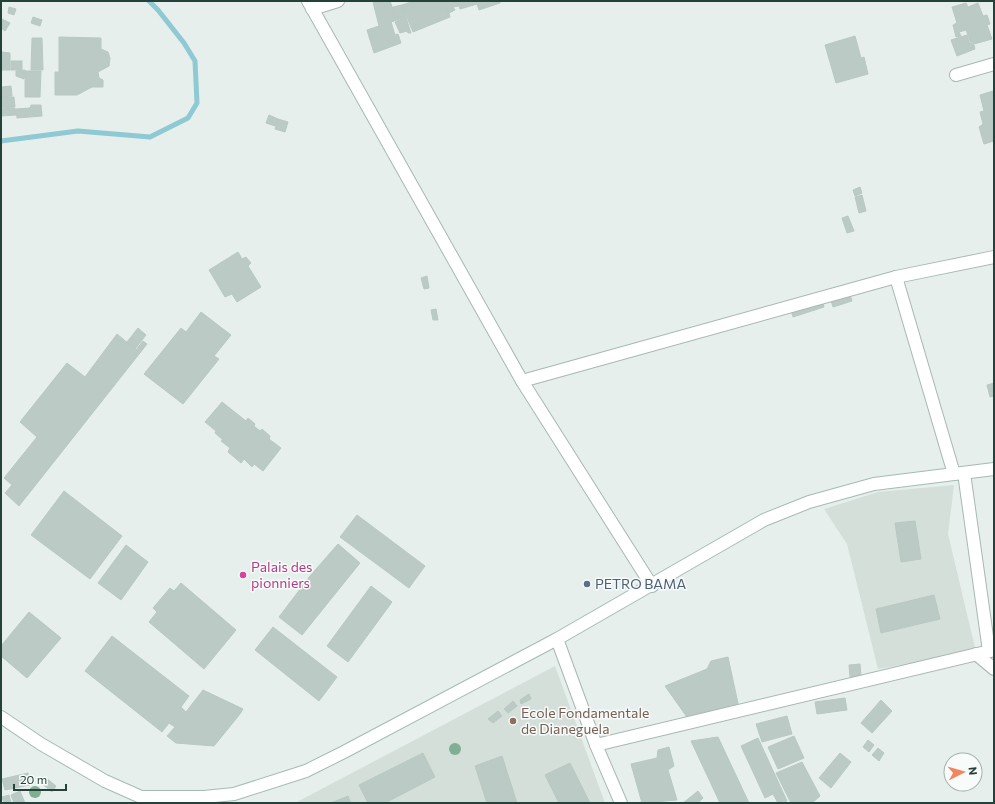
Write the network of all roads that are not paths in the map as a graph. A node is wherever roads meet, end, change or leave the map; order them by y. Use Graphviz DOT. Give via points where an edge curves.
graph roads {
  1 [pos="338,1"];
  2 [pos="310,5"];
  3 [pos="994,64"];
  4 [pos="956,75"];
  5 [pos="994,257"];
  6 [pos="896,277"];
  7 [pos="522,382"];
  8 [pos="994,469"];
  9 [pos="959,473"];
  10 [pos="652,586"];
  11 [pos="557,639"];
  12 [pos="992,651"];
  13 [pos="976,654"];
  14 [pos="994,669"];
  15 [pos="1,717"];
  16 [pos="596,745"];
  17 [pos="141,800"];
  18 [pos="621,803"];
  1 -- 2 [label="street"];
  2 -- 7 [label="street"];
  3 -- 4 [label="street"];
  5 -- 6 [label="street"];
  6 -- 7 [label="street"];
  6 -- 9 [label="street"];
  7 -- 10 [label="street"];
  8 -- 9 [label="street"];
  9 -- 10 [label="street" via="874,484 809,502 764,520"];
  9 -- 12 [label="street"];
  10 -- 11 [label="street"];
  11 -- 16 [label="street"];
  11 -- 17 [label="street" via="306,771 234,794"];
  12 -- 13 [label="street"];
  13 -- 14 [label="street"];
  13 -- 16 [label="street"];
  15 -- 17 [label="street" via="41,744"];
  16 -- 18 [label="street"];
}
